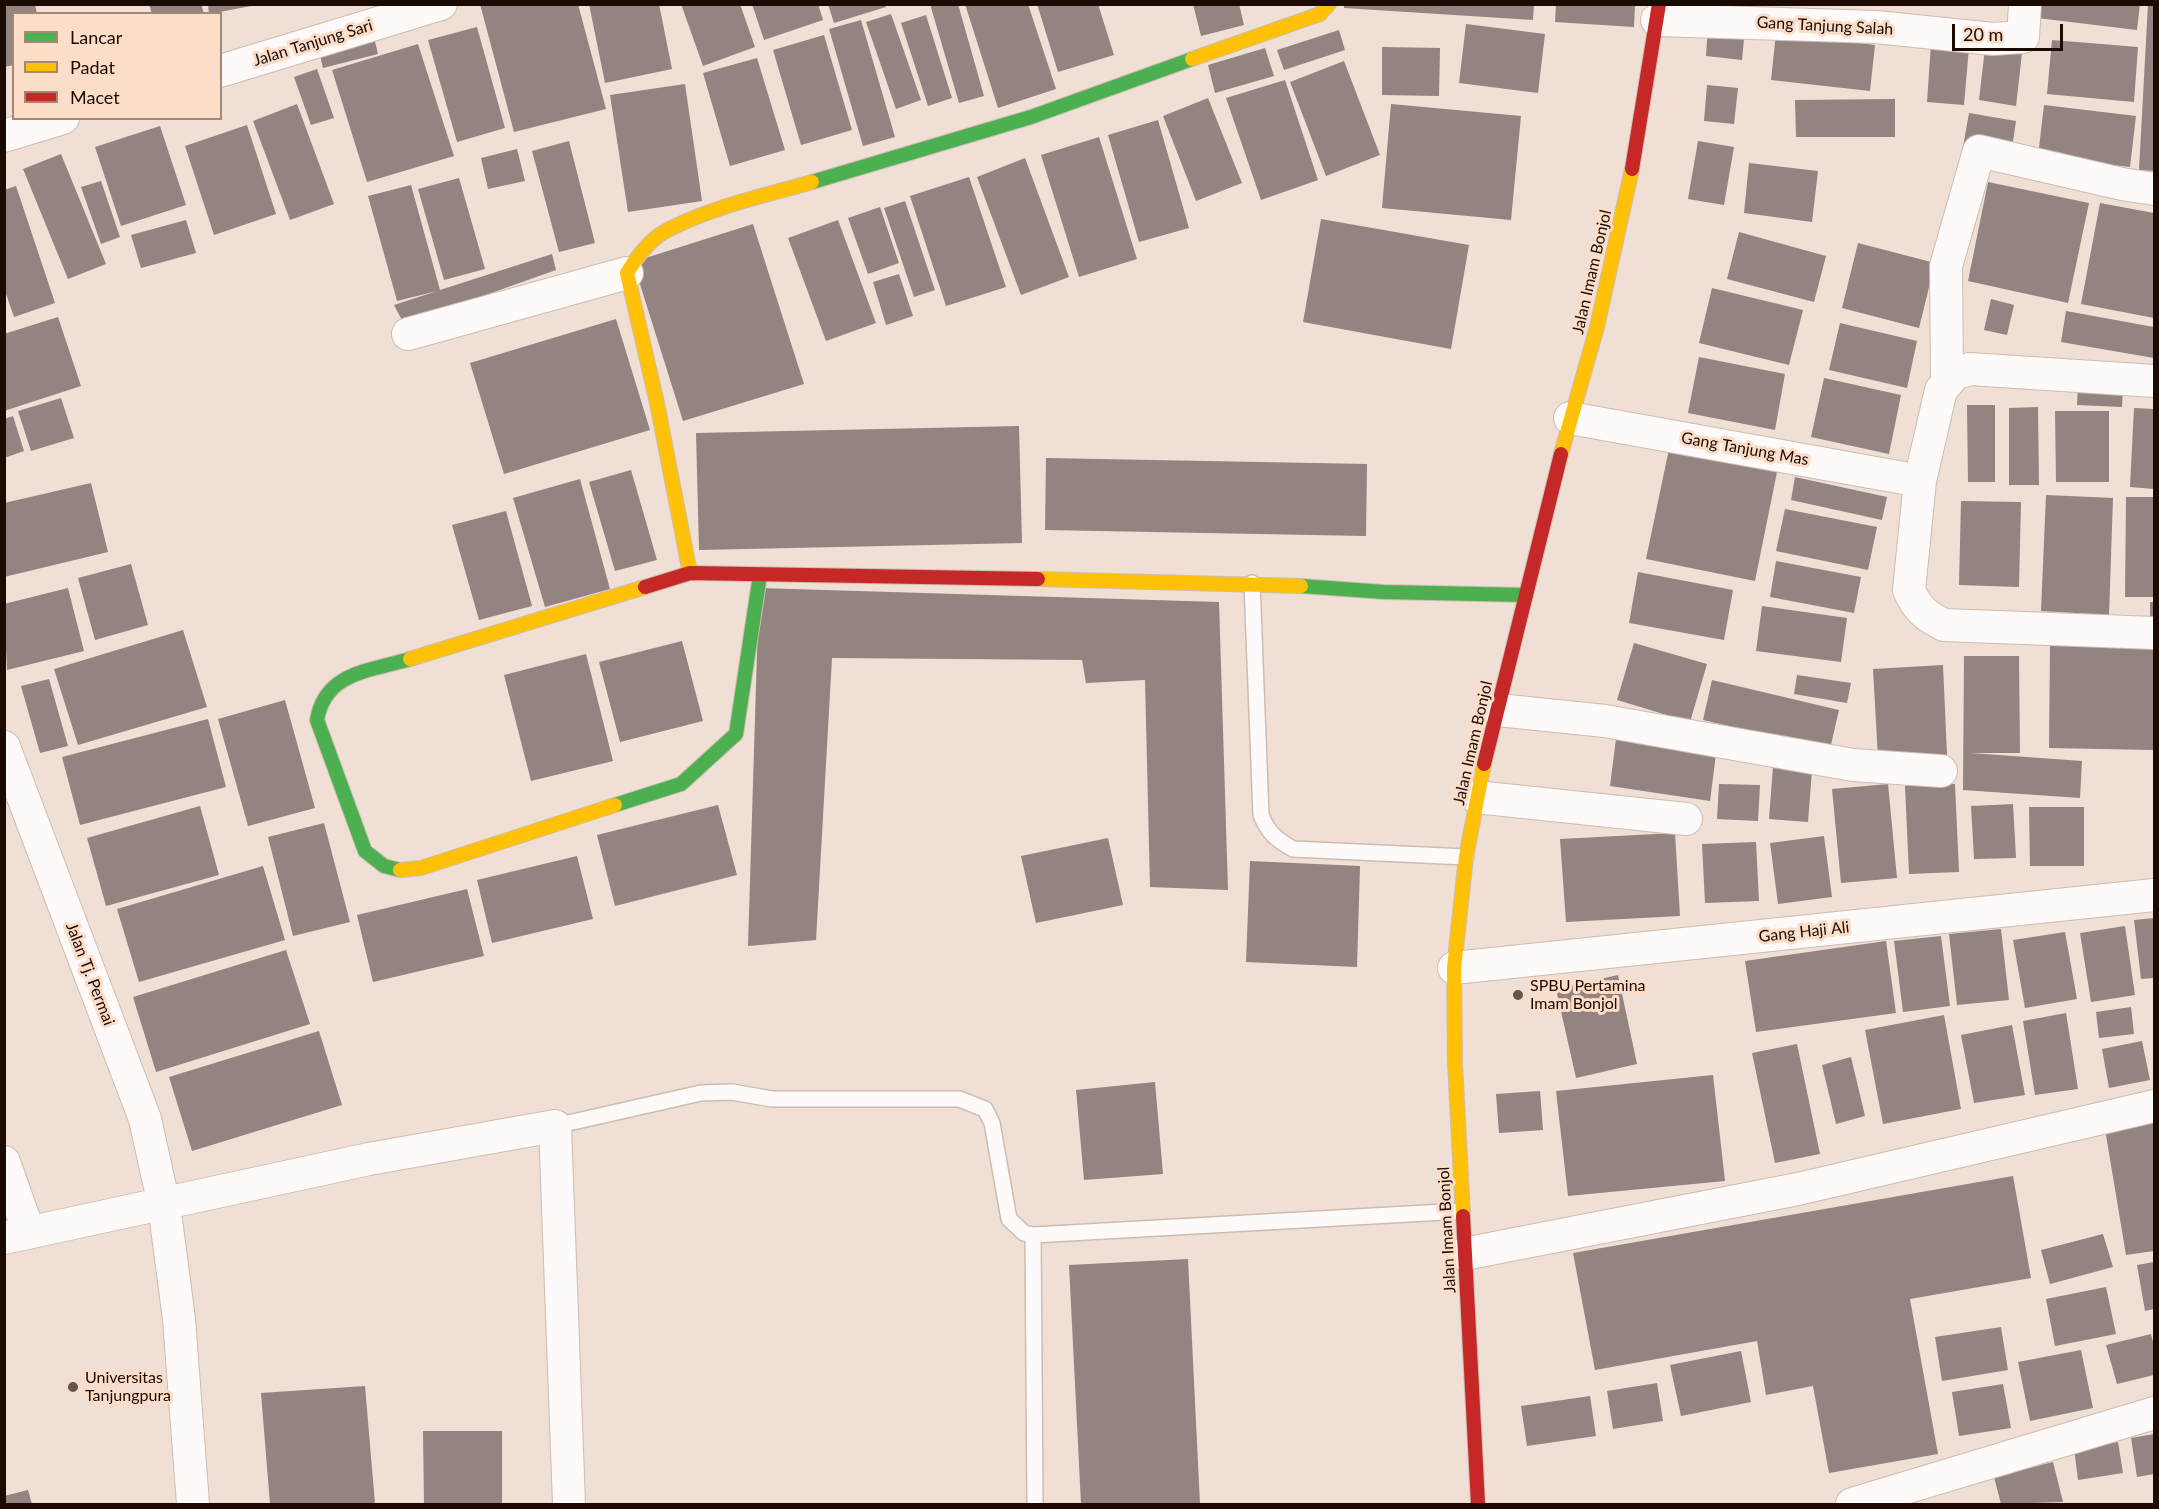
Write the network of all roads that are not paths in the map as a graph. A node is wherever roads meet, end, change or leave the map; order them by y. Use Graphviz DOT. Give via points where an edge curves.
graph roads {
  1 [pos="441,4"];
  2 [pos="1329,4"];
  3 [pos="2025,4"];
  4 [pos="1658,12"];
  5 [pos="222,70"];
  6 [pos="56,120"];
  7 [pos="4,136"];
  8 [pos="2154,189"];
  9 [pos="627,273"];
  10 [pos="408,334"];
  11 [pos="1947,381"];
  12 [pos="2154,381"];
  13 [pos="1570,418"];
  14 [pos="1920,481"];
  15 [pos="690,573"];
  16 [pos="760,575"];
  17 [pos="1252,583"];
  18 [pos="1526,595"];
  19 [pos="2154,633"];
  20 [pos="1497,710"];
  21 [pos="4,747"];
  22 [pos="1941,771"];
  23 [pos="1476,796"];
  24 [pos="1686,819"];
  25 [pos="1467,857"];
  26 [pos="2154,896"];
  27 [pos="1454,968"];
  28 [pos="2154,1106"];
  29 [pos="555,1126"];
  30 [pos="4,1162"];
  31 [pos="164,1205"];
  32 [pos="1462,1211"];
  33 [pos="1033,1235"];
  34 [pos="17,1236"];
  35 [pos="1464,1254"];
  36 [pos="2154,1413"];
  37 [pos="193,1504"];
  38 [pos="569,1504"];
  39 [pos="1035,1504"];
  40 [pos="1478,1504"];
  41 [pos="1852,1504"];
  1 -- 5 [label="street, Jalan Tanjung Sari"];
  2 -- 9 [label="street" via="1320,14 1031,117 727,207 662,233"];
  3 -- 4 [label="street, Gang Tanjung Salah" via="2023,37 1993,39"];
  4 -- 13 [label="street, Jalan Imam Bonjol" via="1629,187 1597,327"];
  6 -- 7 [label="street"];
  8 -- 11 [label="street" via="1979,151 1946,266"];
  9 -- 10 [label="street"];
  9 -- 15 [label="street"];
  11 -- 12 [label="street" via="1970,369"];
  11 -- 14 [label="street" via="1941,390"];
  13 -- 14 [label="street, Gang Tanjung Mas"];
  13 -- 18 [label="street, Jalan Imam Bonjol"];
  14 -- 19 [label="street" via="1909,590 1925,616 1959,628"];
  15 -- 16 [label="street"];
  15 -- 16 [label="street" via="338,681 320,704 317,720 365,851 387,869 402,872 421,868 681,784 736,734"];
  16 -- 17 [label="street"];
  17 -- 18 [label="street" via="1384,592"];
  17 -- 25 [label="lane" via="1261,815 1267,830 1293,849"];
  18 -- 20 [label="street, Jalan Imam Bonjol"];
  20 -- 22 [label="street" via="1605,721 1853,765"];
  20 -- 23 [label="street, Jalan Imam Bonjol"];
  21 -- 31 [label="street, Jalan Tj. Permai" via="145,1119"];
  23 -- 24 [label="street"];
  23 -- 25 [label="street, Jalan Imam Bonjol"];
  25 -- 27 [label="street, Jalan Imam Bonjol"];
  26 -- 27 [label="street, Gang Haji Ali"];
  27 -- 32 [label="street, Jalan Imam Bonjol"];
  28 -- 35 [label="street" via="1798,1189"];
  29 -- 31 [label="street" via="369,1159"];
  29 -- 33 [label="lane" via="701,1093 732,1092 772,1099 959,1098 985,1109 992,1123 1009,1219 1024,1233"];
  29 -- 38 [label="street"];
  30 -- 34 [label="street"];
  31 -- 34 [label="street"];
  31 -- 37 [label="street, Jalan Tj. Permai" via="179,1319"];
  32 -- 33 [label="lane"];
  32 -- 35 [label="street, Jalan Imam Bonjol"];
  33 -- 39 [label="lane"];
  35 -- 40 [label="street, Jalan Imam Bonjol"];
  36 -- 41 [label="street"];
}
